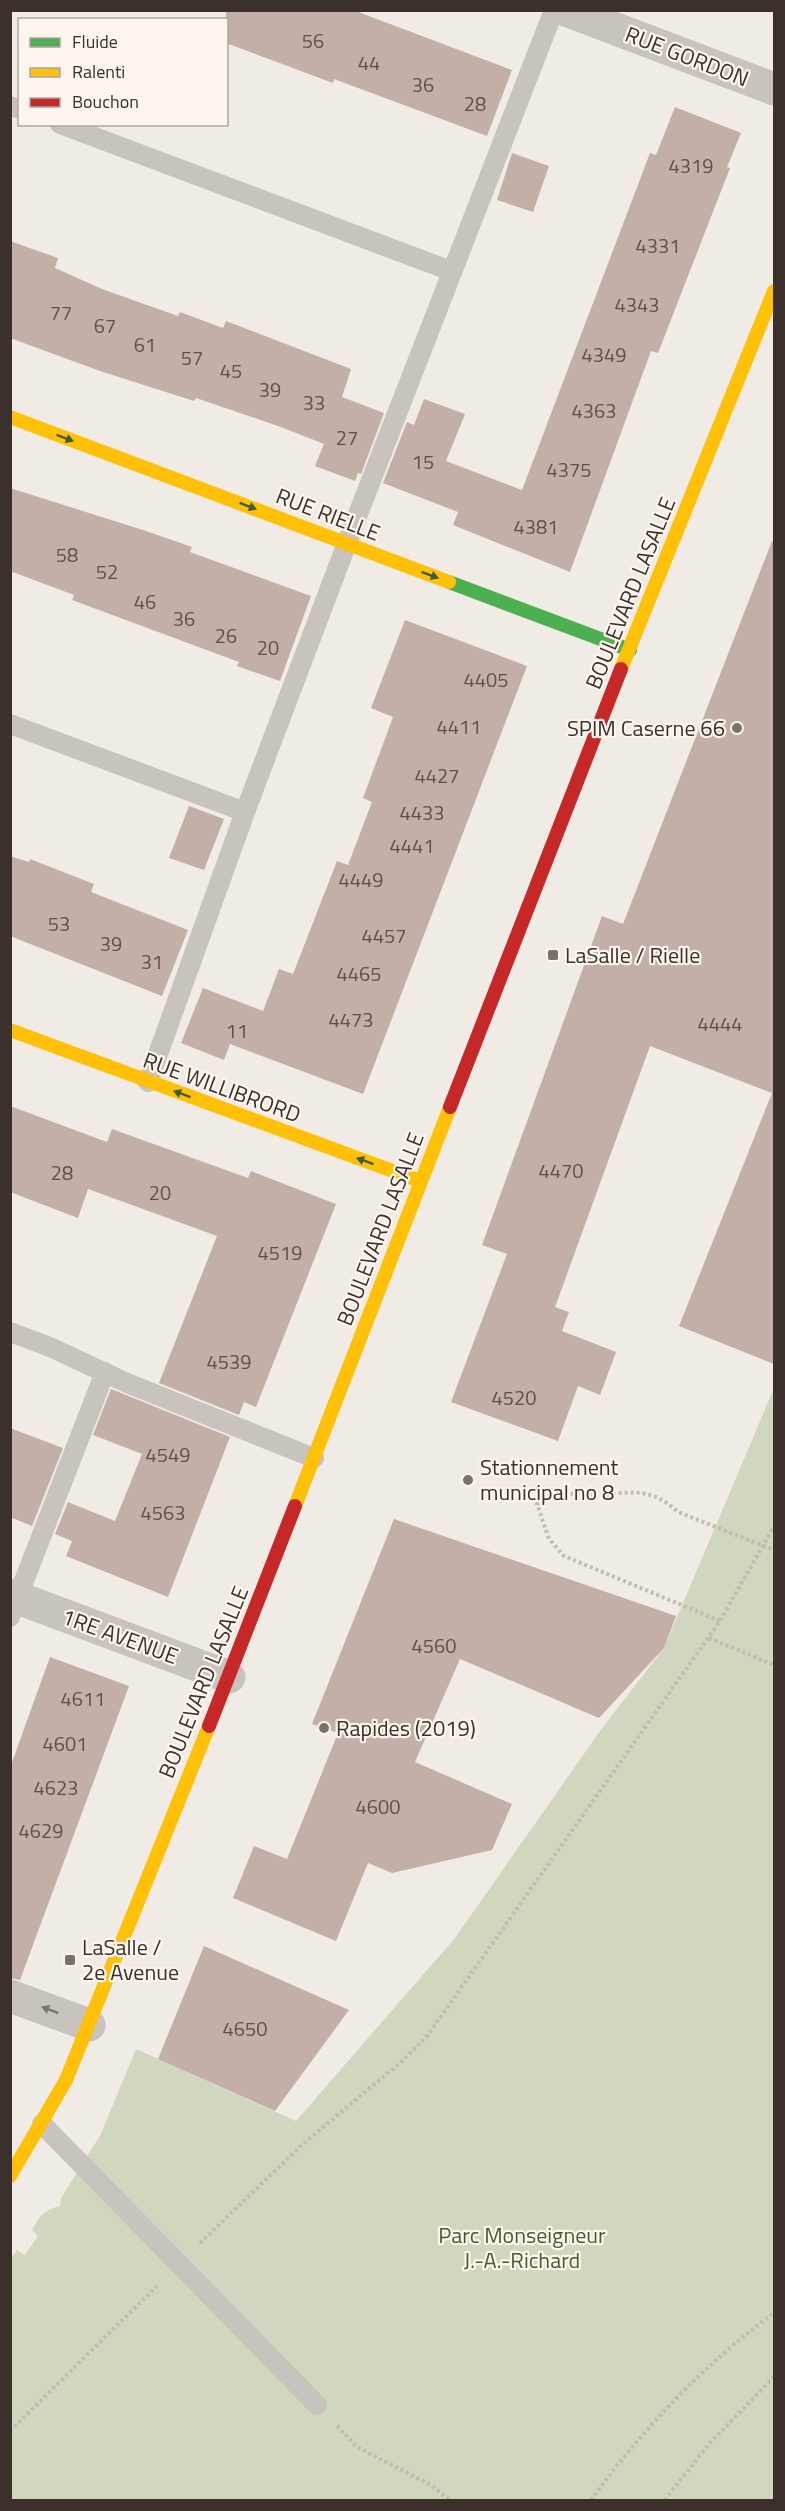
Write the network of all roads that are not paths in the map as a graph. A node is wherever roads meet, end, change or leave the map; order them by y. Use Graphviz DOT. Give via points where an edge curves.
graph roads {
  1 [pos="554,10"];
  2 [pos="566,10"];
  3 [pos="774,89"];
  4 [pos="65,126"];
  5 [pos="451,271"];
  6 [pos="774,291"];
  7 [pos="10,417"];
  8 [pos="348,544"];
  9 [pos="630,650"];
  10 [pos="10,724"];
  11 [pos="245,812"];
  12 [pos="10,1030"];
  13 [pos="148,1082"];
  14 [pos="420,1181"];
  15 [pos="10,1332"];
  16 [pos="105,1372"];
  17 [pos="314,1458"];
  18 [pos="13,1603"];
  19 [pos="229,1677"];
  20 [pos="10,1995"];
  21 [pos="88,2025"];
  22 [pos="42,2124"];
  23 [pos="10,2176"];
  24 [pos="317,2404"];
  1 -- 5 [label="lane"];
  2 -- 3 [label="street, RUE GORDON"];
  4 -- 5 [label="lane"];
  5 -- 8 [label="lane"];
  6 -- 9 [label="main road, BOULEVARD LASALLE"];
  7 -- 8 [label="main road, RUE RIELLE, one-way"];
  8 -- 9 [label="main road, RUE RIELLE, one-way"];
  8 -- 11 [label="lane"];
  9 -- 14 [label="main road, BOULEVARD LASALLE"];
  10 -- 11 [label="lane"];
  11 -- 13 [label="lane"];
  12 -- 13 [label="main road, RUE WILLIBRORD"];
  14 -- 13 [label="main road, RUE WILLIBRORD, one-way"];
  14 -- 17 [label="main road, BOULEVARD LASALLE"];
  15 -- 16 [label="lane"];
  16 -- 17 [label="lane"];
  16 -- 18 [label="lane"];
  17 -- 19 [label="main road, BOULEVARD LASALLE"];
  18 -- 19 [label="street, 1RE AVENUE"];
  19 -- 21 [label="main road, BOULEVARD LASALLE"];
  21 -- 20 [label="street, one-way"];
  21 -- 22 [label="main road, BOULEVARD LASALLE" via="66,2080"];
  22 -- 23 [label="main road, BOULEVARD LASALLE"];
  22 -- 24 [label="lane"];
}
